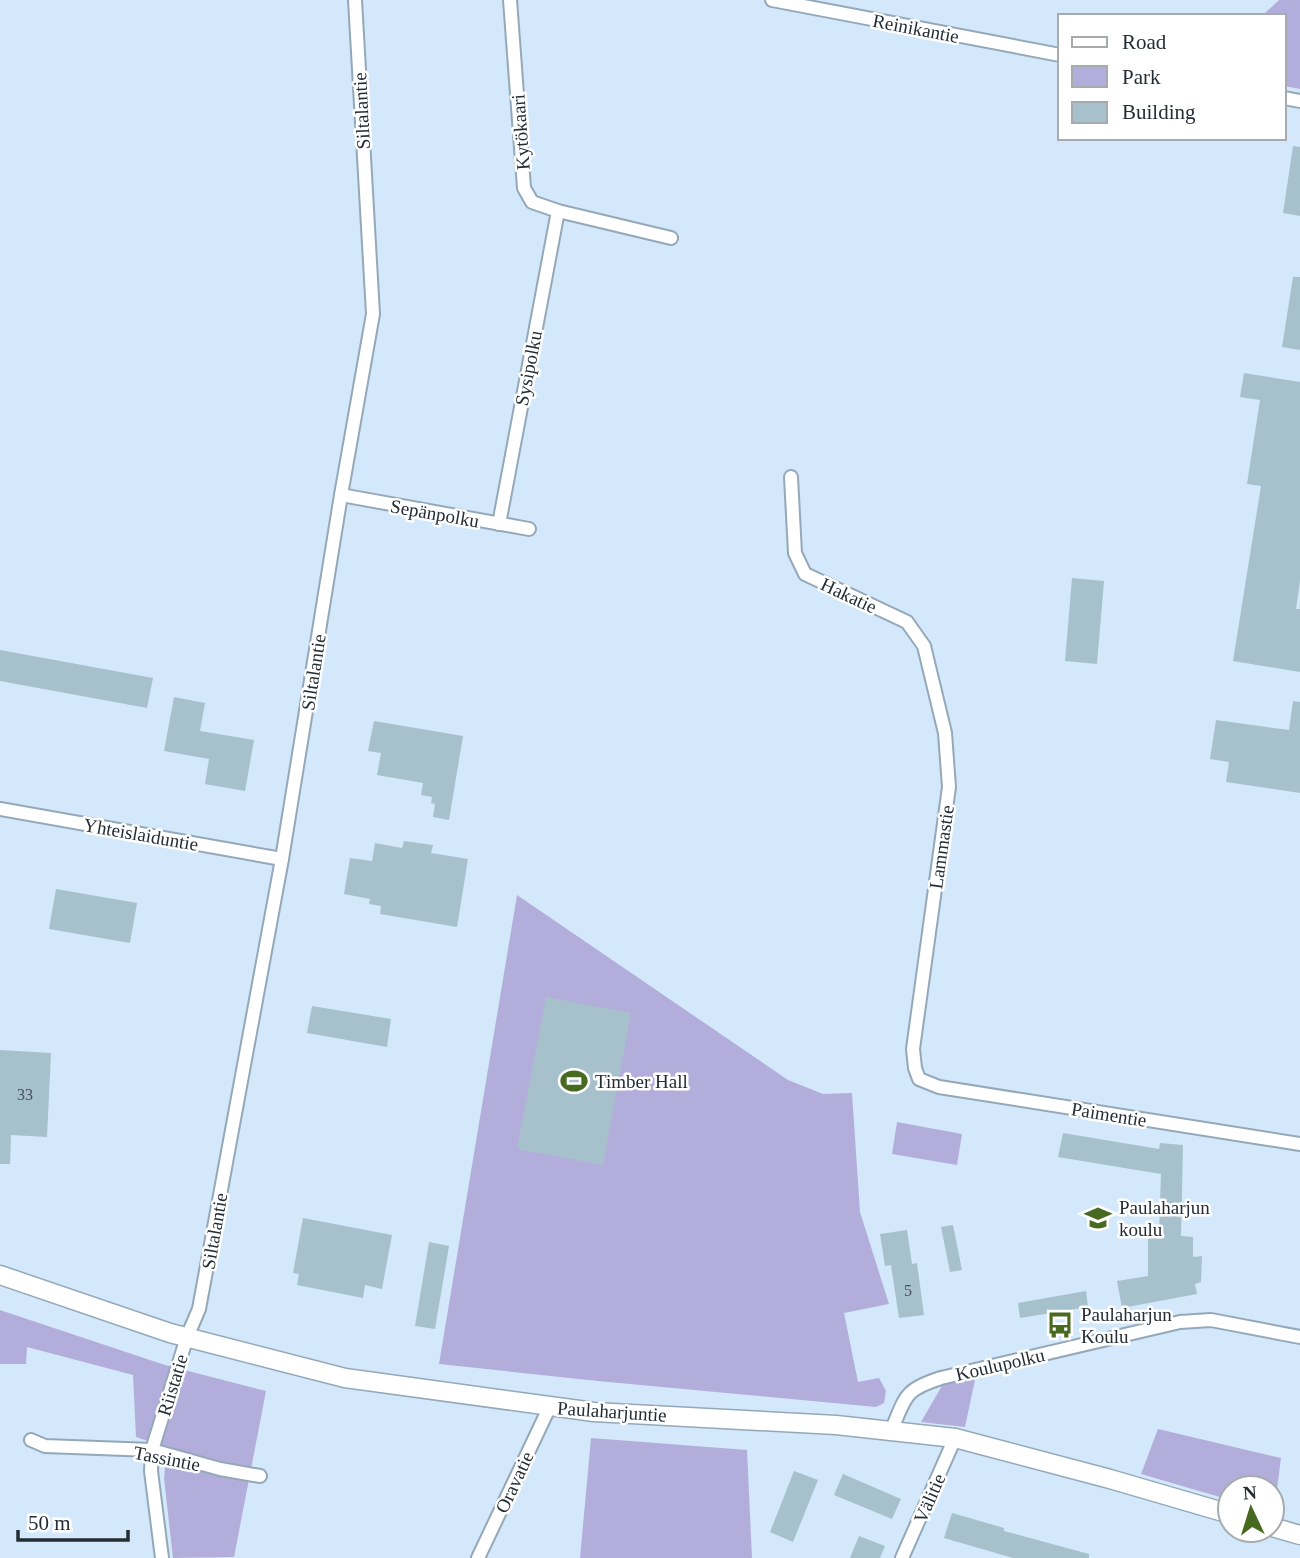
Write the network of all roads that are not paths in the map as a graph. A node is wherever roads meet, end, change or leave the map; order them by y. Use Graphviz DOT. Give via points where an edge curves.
graph roads {
  1 [pos="355,0"];
  2 [pos="510,0"];
  3 [pos="772,0"];
  4 [pos="1058,55"];
  5 [pos="558,211"];
  6 [pos="671,238"];
  7 [pos="790,477"];
  8 [pos="341,495"];
  9 [pos="499,524"];
  10 [pos="529,529"];
  11 [pos="907,622"];
  12 [pos="0,809"];
  13 [pos="282,859"];
  14 [pos="919,1079"];
  15 [pos="1300,1144"];
  16 [pos="0,1275"];
  17 [pos="187,1337"];
  18 [pos="1300,1337"];
  19 [pos="550,1406"];
  20 [pos="891,1431"];
  21 [pos="956,1438"];
  22 [pos="31,1440"];
  23 [pos="152,1450"];
  24 [pos="260,1476"];
  25 [pos="1216,1510"];
  26 [pos="162,1558"];
  27 [pos="478,1558"];
  28 [pos="902,1558"];
  1 -- 8 [label="street, Siltalantie" via="373,314"];
  2 -- 5 [label="street, Kytökaari" via="524,188 532,202"];
  3 -- 4 [label="street, Reinikantie"];
  5 -- 6 [label="street, Kytökaari"];
  5 -- 9 [label="street, Sysipolku"];
  7 -- 11 [label="street, Hakatie" via="795,553 805,574"];
  8 -- 9 [label="street, Sepänpolku"];
  8 -- 13 [label="street, Siltalantie"];
  9 -- 10 [label="street, Sepänpolku"];
  11 -- 14 [label="street, Lammastie" via="924,646 945,733 949,787 913,1049"];
  12 -- 13 [label="street, Yhteislaiduntie"];
  13 -- 17 [label="street, Siltalantie" via="199,1310"];
  14 -- 15 [label="street, Paimentie" via="940,1087"];
  16 -- 17 [label="main road, Paulaharjuntie"];
  17 -- 19 [label="main road, Paulaharjuntie" via="345,1378"];
  17 -- 23 [label="street, Riistatie"];
  18 -- 20 [label="street, Koulupolku" via="1211,1320 1180,1322 918,1385 906,1396"];
  19 -- 20 [label="main road, Paulaharjuntie"];
  19 -- 27 [label="street, Oravatie"];
  20 -- 21 [label="main road, Paulaharjuntie"];
  21 -- 25 [label="main road, Paulaharjuntie"];
  21 -- 28 [label="street, Välitie"];
  22 -- 23 [label="street, Tassintie" via="45,1446"];
  23 -- 24 [label="street, Tassintie"];
  23 -- 26 [label="street, Riistatie"];
}
